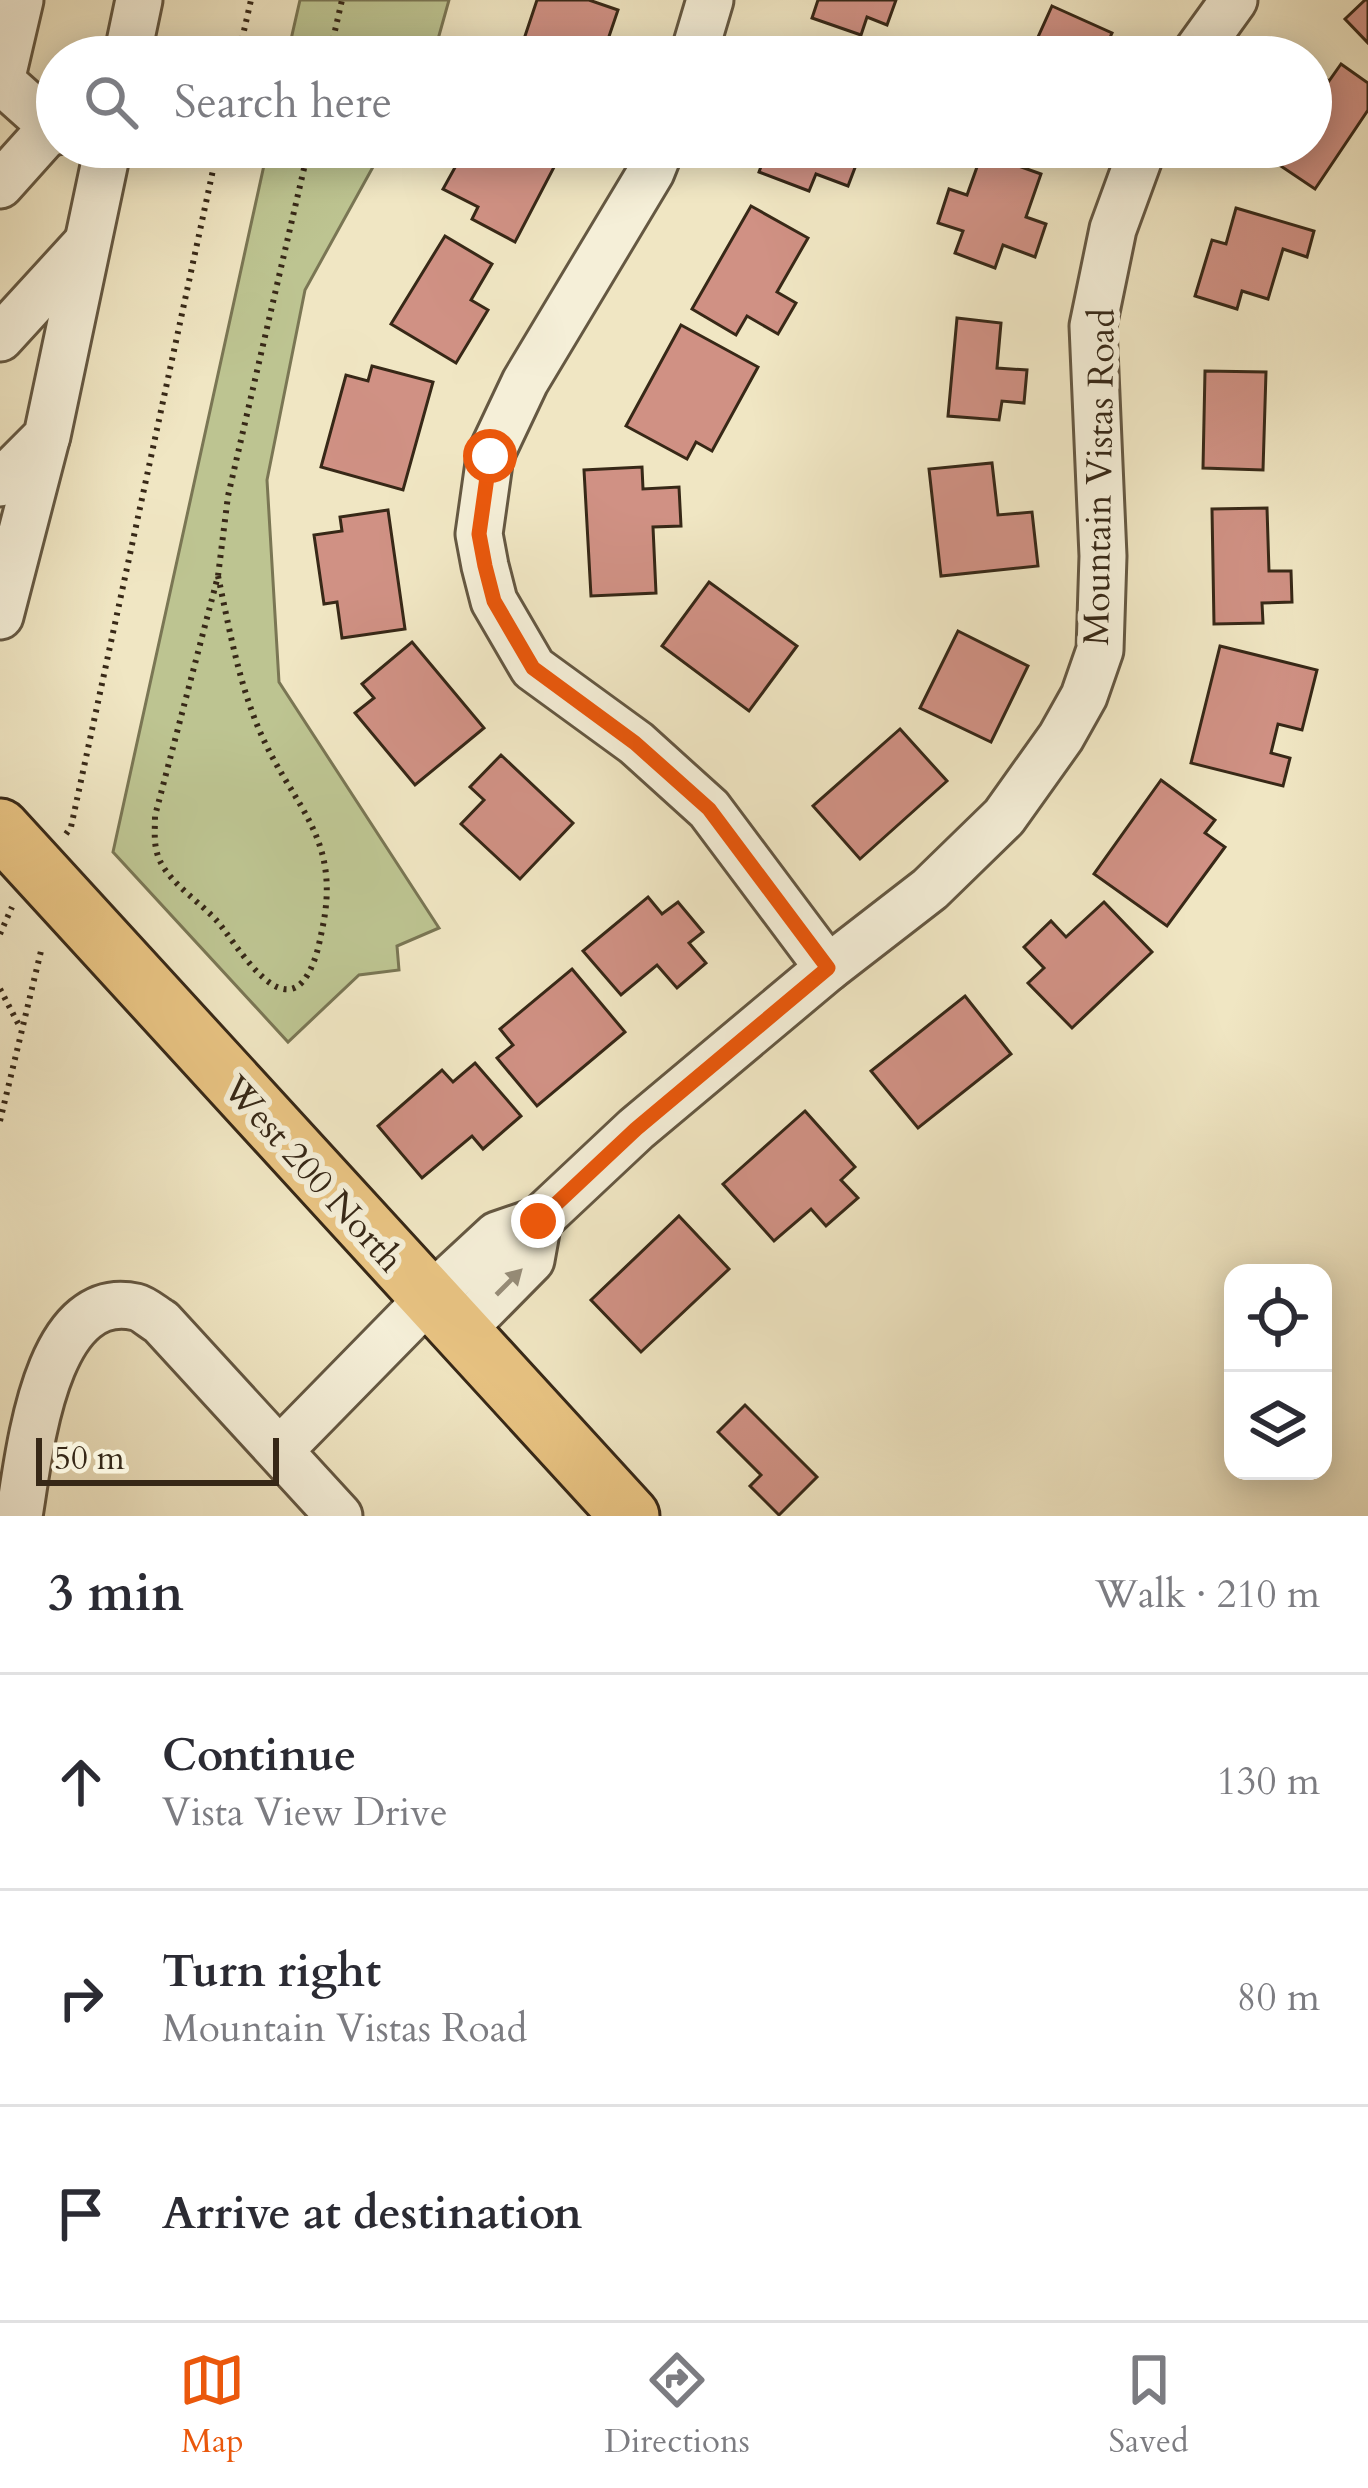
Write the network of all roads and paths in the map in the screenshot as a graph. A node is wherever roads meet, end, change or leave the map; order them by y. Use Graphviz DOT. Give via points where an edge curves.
graph roads {
  1 [pos="20,0"];
  2 [pos="140,0"];
  3 [pos="250,0"];
  4 [pos="342,0"];
  5 [pos="710,0"];
  6 [pos="1234,0"];
  7 [pos="132,36"];
  8 [pos="242,36"];
  9 [pos="334,36"];
  10 [pos="699,36"];
  11 [pos="1208,36"];
  12 [pos="36,109"];
  13 [pos="36,167"];
  14 [pos="82,168"];
  15 [pos="213,168"];
  16 [pos="304,168"];
  17 [pos="653,168"];
  18 [pos="1135,168"];
  19 [pos="0,185"];
  20 [pos="88,242"];
  21 [pos="0,338"];
  22 [pos="47,436"];
  23 [pos="0,483"];
  24 [pos="218,576"];
  25 [pos="0,616"];
  26 [pos="71,826"];
  27 [pos="0,828"];
  28 [pos="7,914"];
  29 [pos="0,934"];
  30 [pos="41,951"];
  31 [pos="828,968"];
  32 [pos="0,989"];
  33 [pos="22,1031"];
  34 [pos="0,1121"];
  35 [pos="444,1315"];
  36 [pos="280,1449"];
  37 [pos="19,1516"];
  38 [pos="339,1516"];
  39 [pos="630,1516"];
  1 -- 12 [label="street" via="1,82"];
  2 -- 7 [label="street"];
  3 -- 8 [label="path"];
  4 -- 9 [label="path"];
  5 -- 10 [label="street"];
  6 -- 11 [label="street"];
  13 -- 19 [label="street"];
  14 -- 20 [label="street"];
  15 -- 26 [label="path"];
  16 -- 24 [label="path" via="228,496"];
  17 -- 31 [label="street" via="490,456 479,534 485,566 494,601 533,668 709,809"];
  18 -- 31 [label="street, Mountain Vistas Road" via="1093,326 1103,556 1100,650 1084,696 1004,817 930,890"];
  20 -- 21 [label="street"];
  20 -- 22 [label="street"];
  22 -- 23 [label="street"];
  22 -- 25 [label="street"];
  24 -- 24 [label="path" via="154,816 154,844 162,866 259,975 291,989 315,961 327,867 318,833 260,732"];
  27 -- 35 [label="main road, West 200 North"];
  28 -- 29 [label="path"];
  30 -- 33 [label="path"];
  31 -- 35 [label="street, Mountain Vistas Road" via="538,1221 497,1234"];
  32 -- 33 [label="path"];
  33 -- 34 [label="path"];
  35 -- 36 [label="street, Mountain Vistas Road"];
  35 -- 39 [label="main road, West 200 North"];
  36 -- 37 [label="street" via="161,1322 136,1307 101,1310 59,1347 38,1408"];
  36 -- 38 [label="street"];
}
